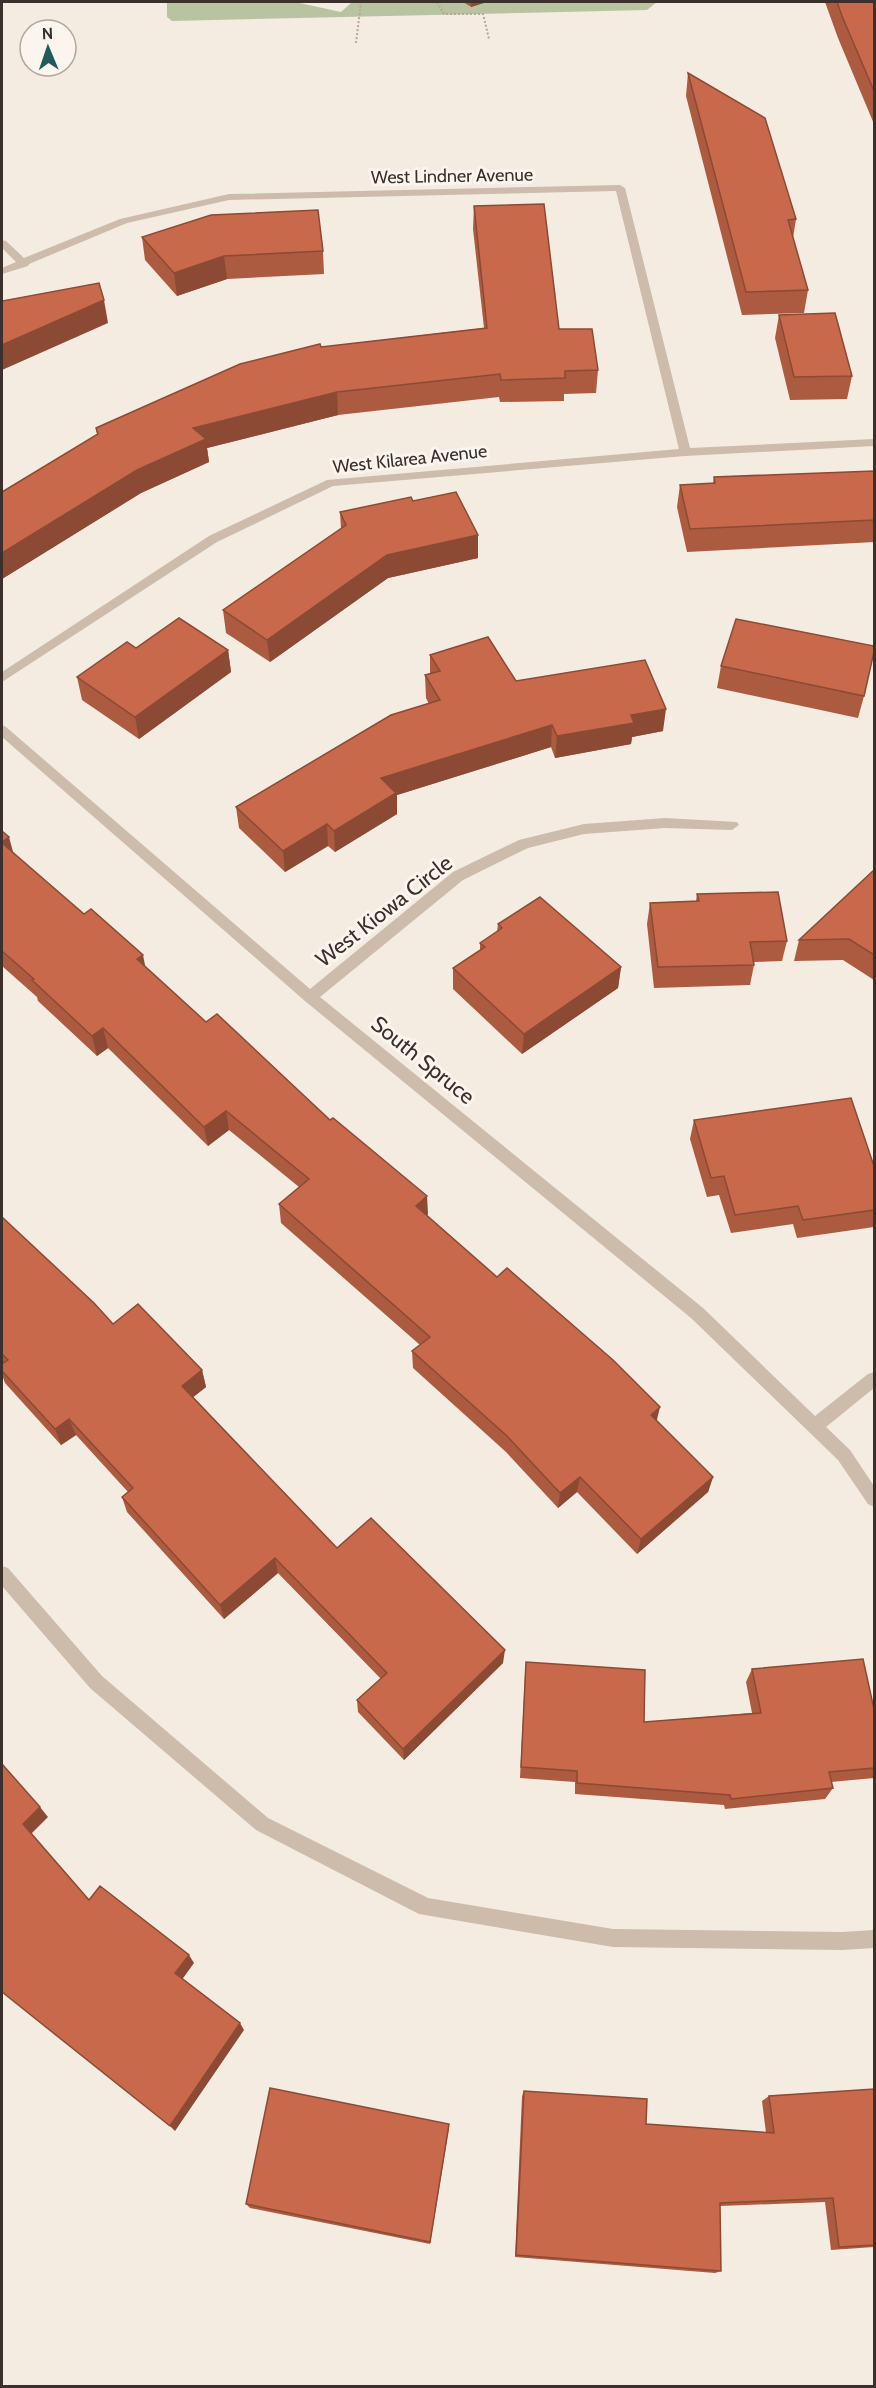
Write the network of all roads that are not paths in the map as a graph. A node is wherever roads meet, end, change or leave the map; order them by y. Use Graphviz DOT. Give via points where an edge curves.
graph roads {
  1 [pos="2,243"];
  2 [pos="24,264"];
  3 [pos="2,271"];
  4 [pos="874,443"];
  5 [pos="685,452"];
  6 [pos="2,678"];
  7 [pos="2,730"];
  8 [pos="732,825"];
  9 [pos="310,997"];
  10 [pos="874,1379"];
  11 [pos="814,1427"];
  12 [pos="874,1499"];
  13 [pos="2,1574"];
  14 [pos="874,1939"];
  1 -- 2 [label="street"];
  2 -- 3 [label="street, West Lindner Avenue"];
  2 -- 5 [label="street, West Lindner Avenue" via="124,221 229,197 620,188"];
  4 -- 5 [label="street, West Kilarea Avenue"];
  5 -- 6 [label="street, West Kilarea Avenue" via="331,483 213,539"];
  7 -- 9 [label="street, South Spruce"];
  8 -- 9 [label="street, West Kiowa Circle" via="665,823 584,829 524,844 458,876"];
  9 -- 11 [label="street, South Spruce" via="697,1313"];
  10 -- 11 [label="street"];
  11 -- 12 [label="street, South Spruce" via="844,1455"];
  13 -- 14 [label="street" via="96,1682 262,1824 426,1907 613,1938"];
}
